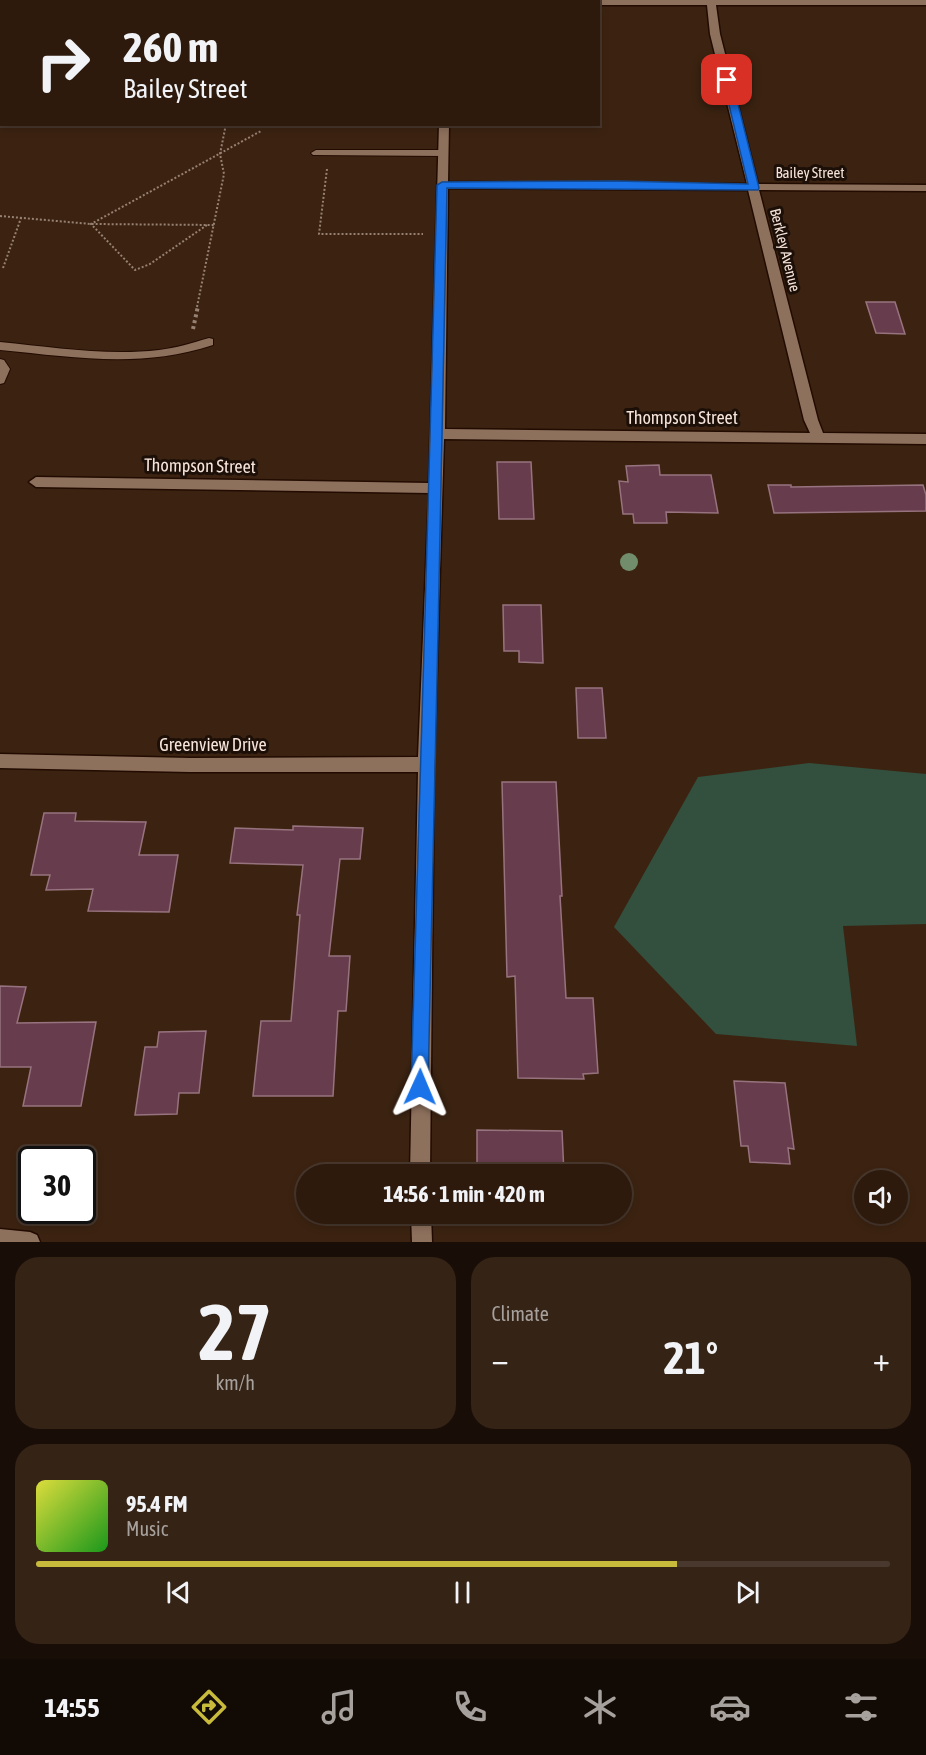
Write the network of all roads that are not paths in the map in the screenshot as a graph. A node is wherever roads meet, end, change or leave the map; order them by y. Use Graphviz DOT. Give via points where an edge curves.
graph roads {
  1 [pos="711,0"];
  2 [pos="600,1"];
  3 [pos="926,2"];
  4 [pos="444,126"];
  5 [pos="316,153"];
  6 [pos="443,153"];
  7 [pos="442,185"];
  8 [pos="754,188"];
  9 [pos="926,188"];
  10 [pos="209,342"];
  11 [pos="0,346"];
  12 [pos="438,434"];
  13 [pos="818,436"];
  14 [pos="926,438"];
  15 [pos="36,482"];
  16 [pos="436,488"];
  17 [pos="0,761"];
  18 [pos="426,764"];
  19 [pos="420,1164"];
  20 [pos="421,1224"];
  21 [pos="0,1239"];
  22 [pos="30,1242"];
  23 [pos="422,1242"];
  1 -- 2 [label="street"];
  1 -- 3 [label="street"];
  1 -- 8 [label="street, Berkley Avenue" via="715,34"];
  4 -- 6 [label="street"];
  5 -- 6 [label="lane"];
  6 -- 7 [label="street"];
  7 -- 8 [label="street, Bailey Street"];
  7 -- 12 [label="street"];
  8 -- 9 [label="street, Bailey Street"];
  8 -- 13 [label="street, Berkley Avenue"];
  10 -- 11 [label="lane" via="190,350 146,357"];
  12 -- 13 [label="street, Thompson Street"];
  12 -- 16 [label="street"];
  13 -- 14 [label="street, Thompson Street"];
  15 -- 16 [label="street, Thompson Street"];
  16 -- 18 [label="street"];
  17 -- 18 [label="street, Greenview Drive"];
  18 -- 19 [label="street"];
  20 -- 23 [label="street"];
  21 -- 22 [label="street"];
}
